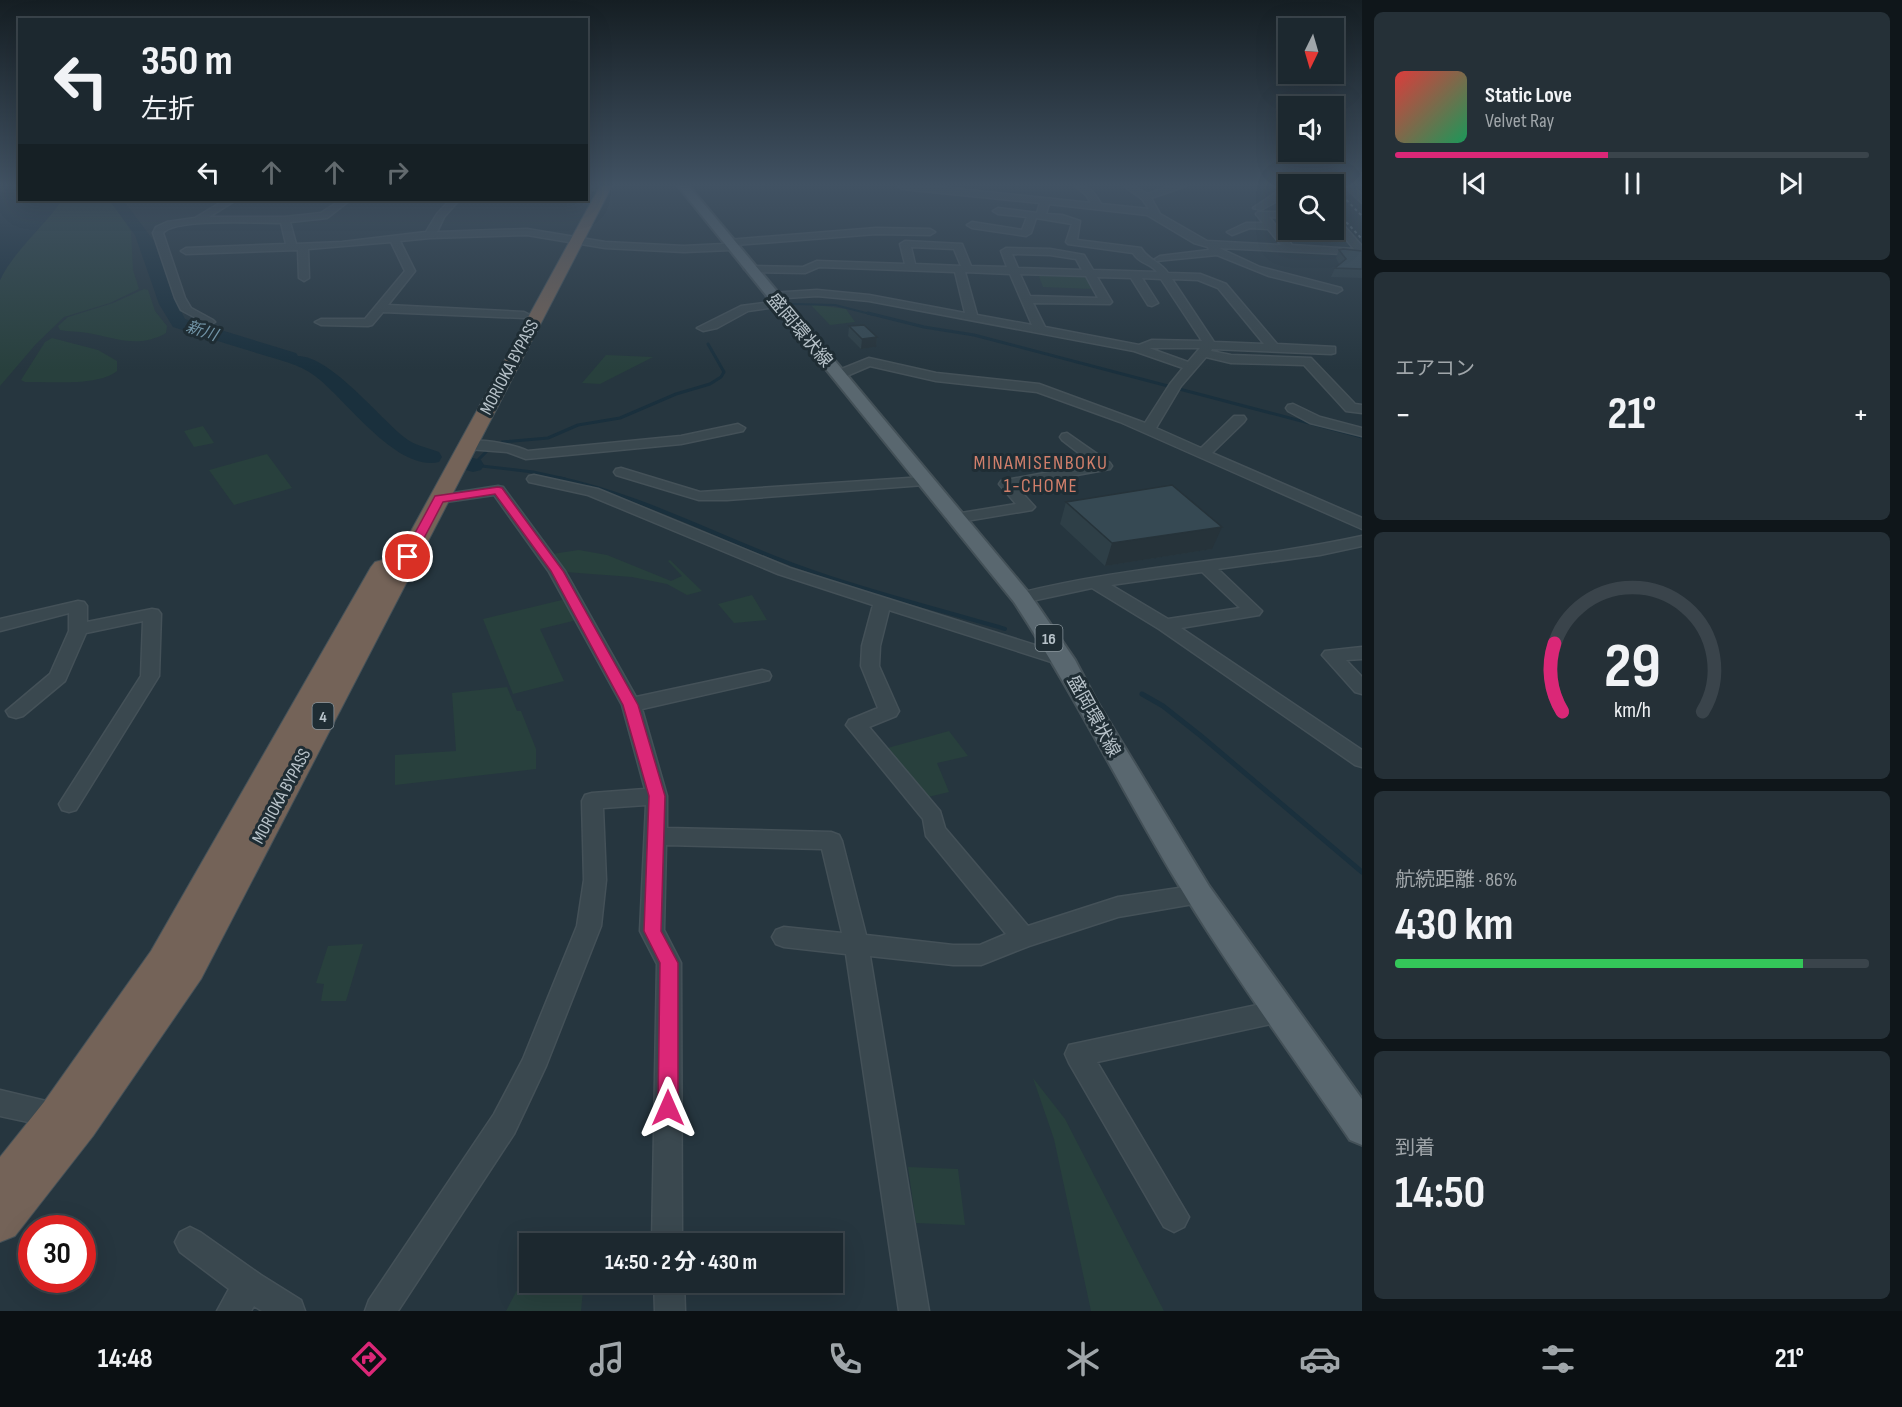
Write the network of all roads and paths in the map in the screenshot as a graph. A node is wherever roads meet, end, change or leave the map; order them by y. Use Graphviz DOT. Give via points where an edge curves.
graph roads {
  1 [pos="163,247"];
  2 [pos="307,247"];
  3 [pos="398,247"];
  4 [pos="572,247"];
  5 [pos="573,247"];
  6 [pos="659,247"];
  7 [pos="693,247"];
  8 [pos="728,247"];
  9 [pos="906,247"];
  10 [pos="958,247"];
  11 [pos="1114,247"];
  12 [pos="1211,247"];
  13 [pos="1272,247"];
  14 [pos="298,248"];
  15 [pos="1289,248"];
  16 [pos="186,251"];
  17 [pos="1219,252"];
  18 [pos="1362,252"];
  19 [pos="1160,259"];
  20 [pos="911,267"];
  21 [pos="749,269"];
  22 [pos="963,269"];
  23 [pos="1013,271"];
  24 [pos="1089,273"];
  25 [pos="1134,274"];
  26 [pos="1164,275"];
  27 [pos="304,278"];
  28 [pos="1337,290"];
  29 [pos="1026,299"];
  30 [pos="774,300"];
  31 [pos="1152,303"];
  32 [pos="380,308"];
  33 [pos="524,315"];
  34 [pos="971,317"];
  35 [pos="209,322"];
  36 [pos="321,322"];
  37 [pos="703,328"];
  38 [pos="1040,329"];
  39 [pos="1273,347"];
  40 [pos="1137,348"];
  41 [pos="1206,349"];
  42 [pos="1331,350"];
  43 [pos="1189,366"];
  44 [pos="838,375"];
  45 [pos="1293,408"];
  46 [pos="1362,409"];
  47 [pos="1239,419"];
  48 [pos="738,428"];
  49 [pos="1148,430"];
  50 [pos="1362,432"];
  51 [pos="1067,437"];
  52 [pos="468,444"];
  53 [pos="1204,453"];
  54 [pos="621,472"];
  55 [pos="534,479"];
  56 [pos="924,481"];
  57 [pos="439,499"];
  58 [pos="954,518"];
  59 [pos="1362,524"];
  60 [pos="1362,541"];
  61 [pos="1206,567"];
  62 [pos="1095,582"];
  63 [pos="1022,598"];
  64 [pos="882,604"];
  65 [pos="0,625"];
  66 [pos="1165,625"];
  67 [pos="78,629"];
  68 [pos="1362,653"];
  69 [pos="1064,660"];
  70 [pos="762,676"];
  71 [pos="1362,688"];
  72 [pos="631,705"];
  73 [pos="16,711"];
  74 [pos="1362,760"];
  75 [pos="657,796"];
  76 [pos="69,804"];
  77 [pos="657,836"];
  78 [pos="1199,894"];
  79 [pos="784,937"];
  80 [pos="1023,938"];
  81 [pos="856,943"];
  82 [pos="1280,1011"];
  83 [pos="0,1103"];
  84 [pos="69,1119"];
  85 [pos="1362,1128"];
  86 [pos="0,1189"];
  87 [pos="1174,1217"];
  88 [pos="0,1221"];
  89 [pos="668,1233"];
  90 [pos="190,1242"];
  91 [pos="250,1286"];
  92 [pos="669,1293"];
  93 [pos="232,1311"];
  94 [pos="290,1311"];
  95 [pos="381,1311"];
  96 [pos="670,1311"];
  97 [pos="914,1311"];
  1 -- 35 [label="street" via="187,310"];
  2 -- 14 [label="street"];
  3 -- 32 [label="street" via="410,271"];
  4 -- 33 [label="highway, MORIOKA BYPASS / 4"];
  5 -- 52 [label="highway, MORIOKA BYPASS / 4"];
  6 -- 7 [label="street"];
  8 -- 21 [label="main road, 盛岡環状線 / 16"];
  9 -- 20 [label="street"];
  10 -- 22 [label="street"];
  11 -- 26 [label="street" via="1137,250"];
  12 -- 17 [label="street"];
  13 -- 15 [label="street"];
  14 -- 16 [label="street"];
  14 -- 27 [label="street"];
  15 -- 18 [label="street"];
  17 -- 19 [label="street"];
  17 -- 28 [label="street" via="1268,272"];
  20 -- 21 [label="street" via="818,264 805,270"];
  20 -- 22 [label="street"];
  21 -- 30 [label="main road, 盛岡環状線 / 16"];
  22 -- 23 [label="street"];
  22 -- 34 [label="street"];
  23 -- 24 [label="street"];
  23 -- 24 [label="street" via="1006,251 1080,257"];
  23 -- 29 [label="street"];
  24 -- 25 [label="street"];
  24 -- 29 [label="street" via="1106,302"];
  25 -- 26 [label="street"];
  25 -- 31 [label="street"];
  26 -- 39 [label="street" via="1200,277 1222,286"];
  26 -- 41 [label="street" via="1208,338"];
  29 -- 38 [label="street"];
  30 -- 34 [label="street" via="817,293 869,298"];
  30 -- 37 [label="street" via="745,308"];
  30 -- 44 [label="main road, 盛岡環状線 / 16"];
  32 -- 33 [label="street"];
  32 -- 36 [label="street" via="368,323"];
  33 -- 84 [label="highway, MORIOKA BYPASS / 4" via="163,962"];
  34 -- 38 [label="street"];
  38 -- 40 [label="street"];
  39 -- 41 [label="street"];
  39 -- 42 [label="street"];
  40 -- 41 [label="street" via="1152,344"];
  40 -- 43 [label="street"];
  41 -- 43 [label="street"];
  41 -- 46 [label="street" via="1231,359 1307,361 1351,408"];
  43 -- 49 [label="street"];
  44 -- 49 [label="street" via="869,363 936,377 1039,388"];
  44 -- 56 [label="main road, 盛岡環状線 / 16"];
  45 -- 50 [label="street" via="1316,420"];
  47 -- 53 [label="street"];
  48 -- 52 [label="street" via="681,440 526,455 510,448"];
  49 -- 53 [label="street"];
  51 -- 58 [label="street" via="1105,466 1006,484 1028,507"];
  52 -- 57 [label="highway, MORIOKA BYPASS / 4"];
  53 -- 59 [label="street"];
  54 -- 56 [label="street" via="699,496"];
  55 -- 64 [label="street" via="593,492 784,571"];
  56 -- 58 [label="main road, 盛岡環状線 / 16"];
  57 -- 72 [label="street" via="498,490 557,571"];
  57 -- 84 [label="highway, MORIOKA BYPASS / 4" via="189,968"];
  58 -- 63 [label="main road, 盛岡環状線 / 16"];
  60 -- 61 [label="street"];
  61 -- 62 [label="street"];
  61 -- 66 [label="street" via="1253,611"];
  62 -- 63 [label="street"];
  62 -- 66 [label="street"];
  63 -- 69 [label="main road, 盛岡環状線 / 16"];
  64 -- 69 [label="street"];
  64 -- 80 [label="street" via="870,666 889,711 856,725 933,817 934,830"];
  65 -- 67 [label="street" via="78,606"];
  66 -- 74 [label="street"];
  67 -- 73 [label="street" via="58,676"];
  67 -- 76 [label="street" via="152,614 150,676"];
  68 -- 71 [label="street" via="1331,654"];
  69 -- 78 [label="main road, 盛岡環状線 / 16"];
  70 -- 72 [label="street"];
  72 -- 75 [label="street"];
  75 -- 77 [label="street"];
  75 -- 95 [label="street" via="592,801 595,880 589,926 533,1066 504,1124"];
  77 -- 81 [label="street" via="831,841"];
  77 -- 89 [label="street" via="652,931 669,963"];
  78 -- 80 [label="street" via="1119,908"];
  78 -- 82 [label="main road, 盛岡環状線 / 16"];
  79 -- 81 [label="street"];
  80 -- 81 [label="street" via="981,955"];
  81 -- 97 [label="street"];
  82 -- 85 [label="main road, 盛岡環状線 / 16"];
  82 -- 87 [label="street" via="1078,1054"];
  83 -- 84 [label="street"];
  84 -- 86 [label="highway, MORIOKA BYPASS / 4"];
  84 -- 88 [label="highway, MORIOKA BYPASS / 4"];
  90 -- 91 [label="street"];
  91 -- 93 [label="street"];
  91 -- 94 [label="street"];
  92 -- 96 [label="street"];
}
